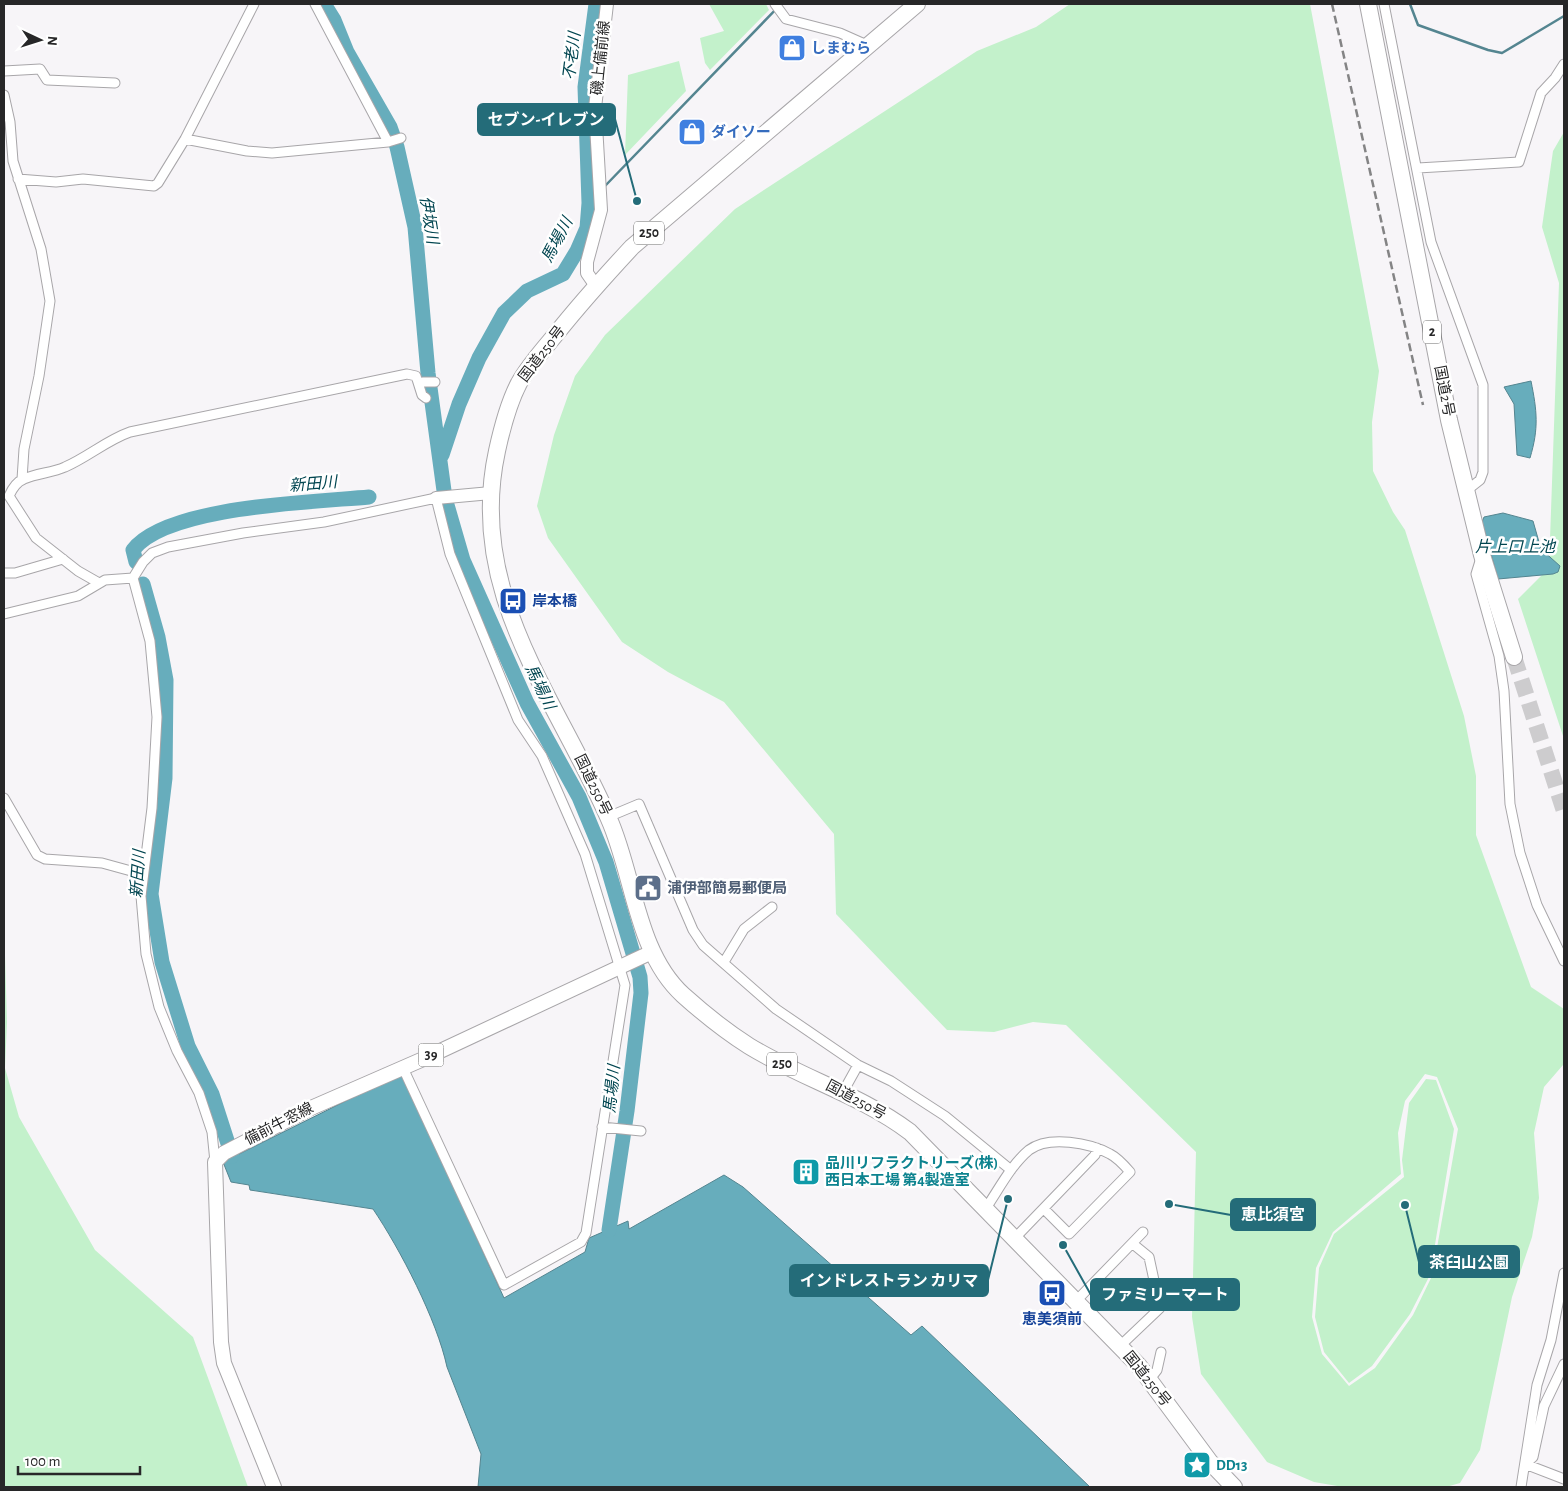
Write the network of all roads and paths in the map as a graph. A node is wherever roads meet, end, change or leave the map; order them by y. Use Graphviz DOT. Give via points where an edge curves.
graph roads {
  1 [pos="254,4"];
  2 [pos="314,4"];
  3 [pos="607,4"];
  4 [pos="917,4"];
  5 [pos="1368,4"];
  6 [pos="1384,4"];
  7 [pos="777,6"];
  8 [pos="868,46"];
  9 [pos="1564,64"];
  10 [pos="4,72"];
  11 [pos="115,83"];
  12 [pos="4,95"];
  13 [pos="185,139"];
  14 [pos="1418,168"];
  15 [pos="18,178"];
  16 [pos="596,286"];
  17 [pos="426,398"];
  18 [pos="22,479"];
  19 [pos="1466,491"];
  20 [pos="491,493"];
  21 [pos="438,498"];
  22 [pos="1482,555"];
  23 [pos="63,558"];
  24 [pos="4,573"];
  25 [pos="133,578"];
  26 [pos="99,583"];
  27 [pos="4,614"];
  28 [pos="1514,657"];
  29 [pos="4,798"];
  30 [pos="608,817"];
  31 [pos="142,874"];
  32 [pos="772,907"];
  33 [pos="649,954"];
  34 [pos="1564,960"];
  35 [pos="724,962"];
  36 [pos="621,966"];
  37 [pos="858,1064"];
  38 [pos="403,1068"];
  39 [pos="843,1092"];
  40 [pos="604,1128"];
  41 [pos="640,1131"];
  42 [pos="1097,1148"];
  43 [pos="217,1159"];
  44 [pos="1011,1170"];
  45 [pos="986,1208"];
  46 [pos="1044,1209"];
  47 [pos="1143,1232"];
  48 [pos="1015,1238"];
  49 [pos="1133,1244"];
  50 [pos="1564,1273"];
  51 [pos="1562,1292"];
  52 [pos="1076,1300"];
  53 [pos="1120,1346"];
  54 [pos="1161,1352"];
  55 [pos="1564,1364"];
  56 [pos="1150,1379"];
  57 [pos="1525,1464"];
  58 [pos="1564,1479"];
  59 [pos="274,1487"];
  60 [pos="1234,1487"];
  61 [pos="1521,1487"];
  1 -- 13 [label="street"];
  2 -- 13 [label="street" via="395,140 272,153"];
  3 -- 16 [label="main road, 磯上備前線" via="596,108 601,189 599,222 586,272"];
  4 -- 8 [label="highway, 国道250号 / 250"];
  5 -- 19 [label="highway, 国道2号 / 2"];
  6 -- 14 [label="street"];
  7 -- 8 [label="street" via="786,19 840,33"];
  8 -- 16 [label="highway, 国道250号 / 250" via="632,247"];
  9 -- 14 [label="street" via="1541,93 1519,162"];
  10 -- 11 [label="street" via="40,69 46,80"];
  12 -- 15 [label="street"];
  13 -- 15 [label="street" via="154,186 83,179 56,182"];
  14 -- 19 [label="street" via="1431,242 1485,394 1483,472 1480,480"];
  15 -- 18 [label="street" via="41,249 50,302 24,450"];
  16 -- 20 [label="highway, 国道250号 / 250" via="529,366 519,383 505,421"];
  17 -- 18 [label="street" via="416,376 407,374 316,392 130,432 66,467"];
  18 -- 23 [label="street" via="9,496 36,538"];
  19 -- 22 [label="highway, 国道2号 / 2"];
  20 -- 21 [label="main road"];
  20 -- 30 [label="highway, 国道250号 / 250" via="493,550 509,614 536,677 574,745"];
  21 -- 25 [label="street" via="324,522 168,546 152,553"];
  21 -- 36 [label="street" via="450,554 518,720 542,756 585,854"];
  22 -- 28 [label="highway, 国道2号 / 2"];
  22 -- 34 [label="street" via="1476,574 1499,656 1510,804 1520,853 1537,905"];
  23 -- 24 [label="street" via="15,573"];
  23 -- 26 [label="street"];
  25 -- 26 [label="street"];
  25 -- 31 [label="street" via="150,641 157,717 152,808"];
  26 -- 27 [label="street" via="78,596"];
  29 -- 31 [label="street" via="37,855 45,859 102,863"];
  30 -- 33 [label="highway, 国道250号 / 250" via="618,840"];
  30 -- 35 [label="street" via="639,804 693,930 703,945"];
  31 -- 43 [label="street" via="142,921 155,990 177,1051 199,1093"];
  32 -- 35 [label="street" via="744,929"];
  33 -- 36 [label="main road, 備前牛窓線 / 39"];
  33 -- 39 [label="highway, 国道250号 / 250" via="683,995 749,1046"];
  35 -- 37 [label="street" via="776,1009"];
  36 -- 38 [label="main road, 備前牛窓線 / 39"];
  36 -- 40 [label="street" via="624,985"];
  37 -- 39 [label="street"];
  37 -- 44 [label="street" via="945,1116"];
  38 -- 40 [label="street" via="504,1285 580,1242 586,1232"];
  38 -- 43 [label="main road, 備前牛窓線 / 39" via="311,1108"];
  39 -- 45 [label="highway, 国道250号 / 250" via="887,1115 910,1132"];
  40 -- 41 [label="street"];
  42 -- 44 [label="street" via="1052,1142 1035,1146"];
  42 -- 46 [label="street" via="1095,1155"];
  42 -- 46 [label="street" via="1112,1154 1130,1172 1069,1234"];
  43 -- 59 [label="main road" via="224,1363"];
  44 -- 45 [label="street"];
  45 -- 48 [label="highway, 国道250号 / 250"];
  46 -- 48 [label="street"];
  47 -- 49 [label="street"];
  48 -- 52 [label="highway, 国道250号 / 250"];
  49 -- 52 [label="street"];
  49 -- 53 [label="street" via="1149,1258 1160,1308"];
  50 -- 51 [label="street"];
  51 -- 57 [label="street" via="1537,1386"];
  52 -- 53 [label="highway, 国道250号 / 250"];
  53 -- 56 [label="highway, 国道250号 / 250"];
  54 -- 56 [label="street" via="1157,1370"];
  55 -- 57 [label="street" via="1544,1406 1533,1457"];
  56 -- 60 [label="highway, 国道250号 / 250" via="1210,1462"];
  57 -- 58 [label="street"];
  57 -- 61 [label="street"];
}
